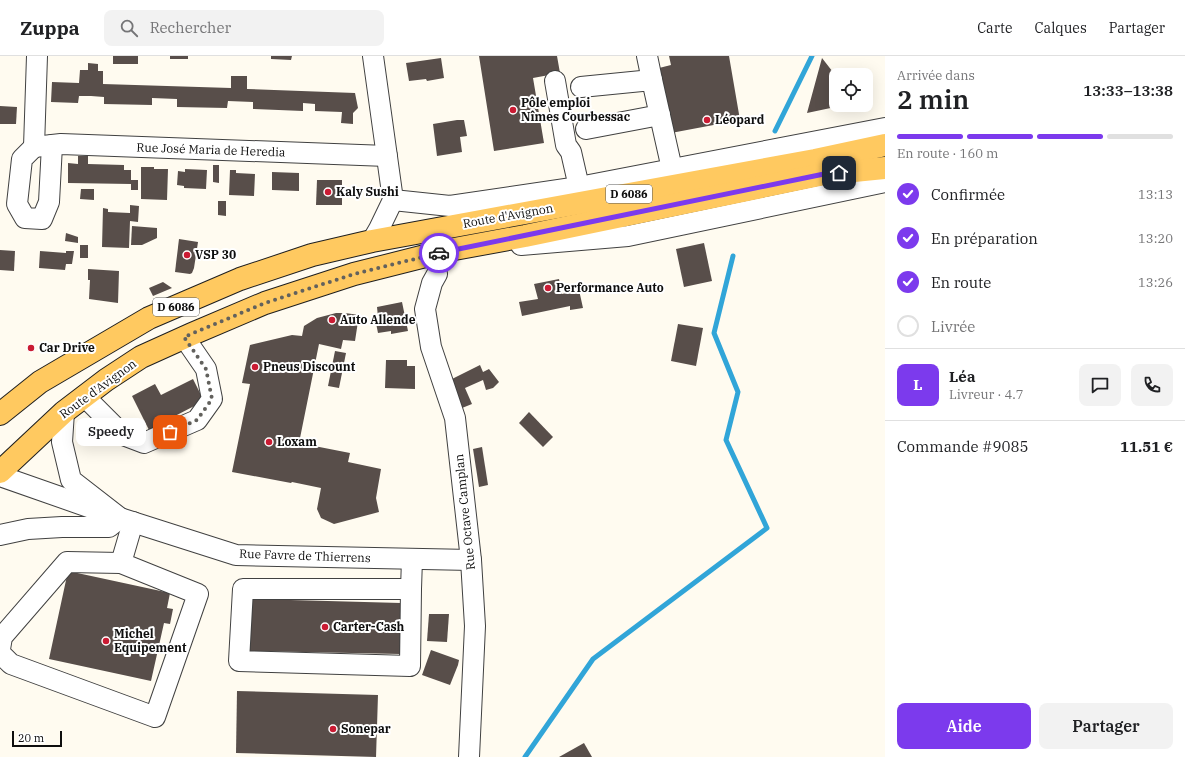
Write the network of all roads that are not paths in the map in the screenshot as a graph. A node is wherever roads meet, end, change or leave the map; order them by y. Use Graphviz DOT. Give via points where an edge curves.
graph roads {
  1 [pos="37,56"];
  2 [pos="374,56"];
  3 [pos="647,56"];
  4 [pos="652,80"];
  5 [pos="555,81"];
  6 [pos="581,87"];
  7 [pos="660,115"];
  8 [pos="586,128"];
  9 [pos="885,128"];
  10 [pos="885,145"];
  11 [pos="387,156"];
  12 [pos="885,168"];
  13 [pos="672,169"];
  14 [pos="885,182"];
  15 [pos="579,187"];
  16 [pos="392,200"];
  17 [pos="372,241"];
  18 [pos="449,250"];
  19 [pos="437,274"];
  20 [pos="184,337"];
  21 [pos="84,396"];
  22 [pos="64,412"];
  23 [pos="0,414"];
  24 [pos="0,472"];
  25 [pos="0,476"];
  26 [pos="127,520"];
  27 [pos="0,535"];
  28 [pos="266,556"];
  29 [pos="412,559"];
  30 [pos="471,560"];
  31 [pos="121,563"];
  32 [pos="265,588"];
  33 [pos="411,589"];
  34 [pos="0,649"];
  35 [pos="0,653"];
  36 [pos="469,757"];
  1 -- 11 [label="street, Rue José Maria de Heredia" via="43,146 61,144"];
  2 -- 11 [label="street"];
  3 -- 4 [label="street"];
  4 -- 6 [label="street"];
  4 -- 7 [label="street"];
  5 -- 15 [label="street" via="566,145 571,152"];
  7 -- 8 [label="street"];
  7 -- 13 [label="street"];
  9 -- 13 [label="street"];
  10 -- 17 [label="main road, Route d'Avignon / D 6086"];
  11 -- 16 [label="street"];
  12 -- 18 [label="main road, Route d'Avignon / D 6086" via="824,174"];
  13 -- 15 [label="street"];
  14 -- 18 [label="street" via="628,236"];
  15 -- 16 [label="street" via="450,206"];
  16 -- 17 [label="street"];
  17 -- 23 [label="main road, Route d'Avignon / D 6086" via="312,255 240,279 149,318 40,382"];
  18 -- 20 [label="main road, Route d'Avignon / D 6086" via="354,274 280,298"];
  19 -- 30 [label="street, Rue Octave Camplan" via="424,309 431,347 455,418"];
  20 -- 21 [label="main road, Route d'Avignon / D 6086" via="141,357"];
  20 -- 21 [label="street" via="206,369 212,399 197,420 144,443 123,435"];
  21 -- 22 [label="main road, Route d'Avignon / D 6086"];
  22 -- 24 [label="main road, Route d'Avignon / D 6086"];
  22 -- 26 [label="street, Rue Favre de Thierrens" via="62,442 71,480"];
  25 -- 26 [label="street, Rue Favre de Thierrens"];
  26 -- 27 [label="street" via="109,527 28,529"];
  26 -- 28 [label="street, Rue Favre de Thierrens" via="236,555"];
  26 -- 31 [label="street"];
  28 -- 29 [label="street, Rue Favre de Thierrens"];
  28 -- 32 [label="street"];
  29 -- 30 [label="street, Rue Favre de Thierrens"];
  29 -- 33 [label="street"];
  30 -- 36 [label="street, Rue Octave Camplan" via="475,626"];
  31 -- 34 [label="street" via="67,562 2,637"];
  31 -- 35 [label="street" via="198,594 155,717 11,664"];
  32 -- 33 [label="street"];
  32 -- 33 [label="street" via="243,589 239,661 410,666"];
}
